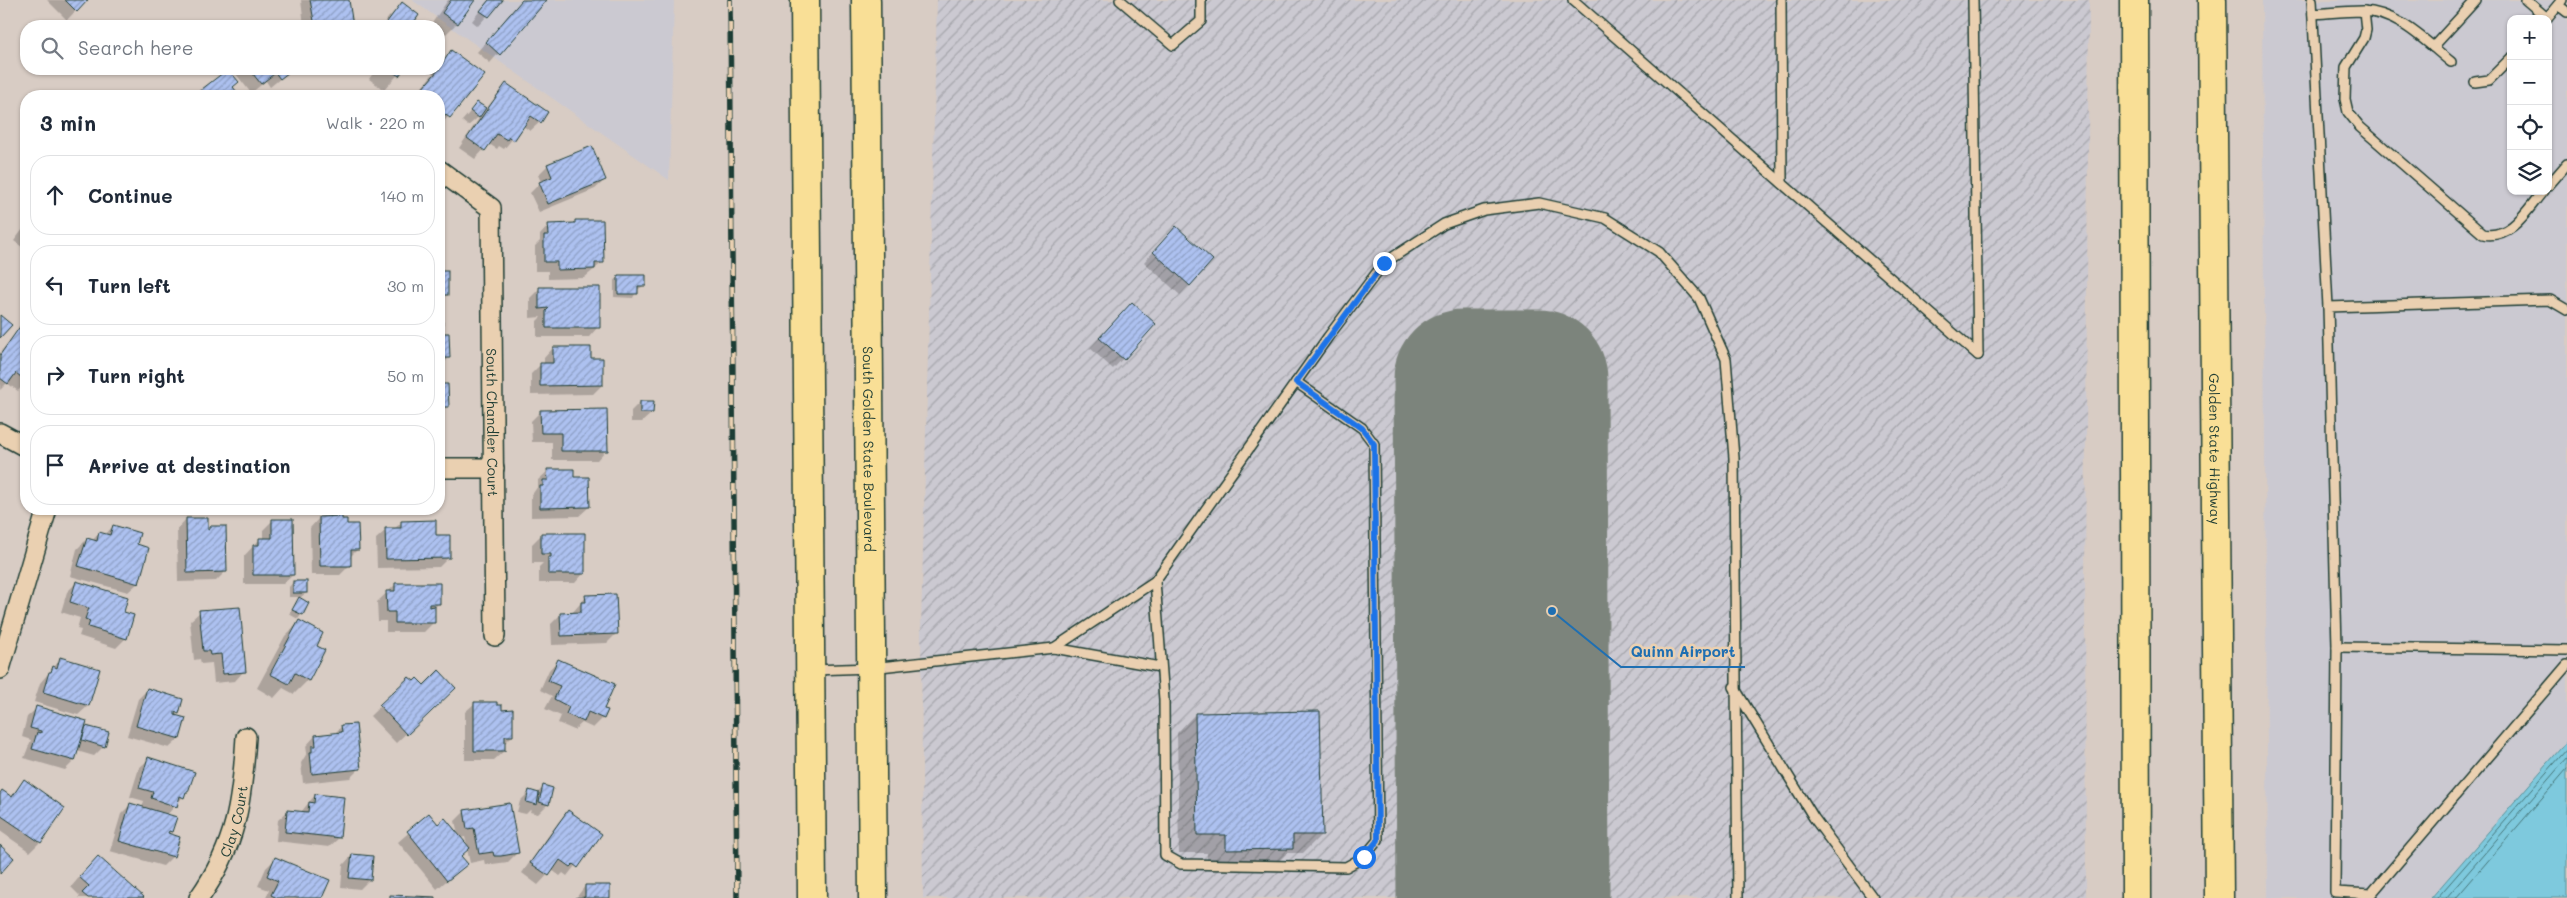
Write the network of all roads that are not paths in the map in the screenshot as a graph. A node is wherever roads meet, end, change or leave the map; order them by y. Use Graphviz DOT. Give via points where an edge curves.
graph roads {
  1 [pos="805,0"];
  2 [pos="866,0"];
  3 [pos="1120,0"];
  4 [pos="1201,0"];
  5 [pos="1573,0"];
  6 [pos="1587,0"];
  7 [pos="1781,0"];
  8 [pos="1973,0"];
  9 [pos="2134,0"];
  10 [pos="2212,0"];
  11 [pos="2312,0"];
  12 [pos="2476,0"];
  13 [pos="2526,0"];
  14 [pos="2560,2"];
  15 [pos="2364,11"];
  16 [pos="1587,12"];
  17 [pos="2567,12"];
  18 [pos="2312,14"];
  19 [pos="2543,15"];
  20 [pos="2549,15"];
  21 [pos="2433,47"];
  22 [pos="2509,60"];
  23 [pos="2451,62"];
  24 [pos="2475,82"];
  25 [pos="2567,164"];
  26 [pos="445,174"];
  27 [pos="2552,181"];
  28 [pos="1782,183"];
  29 [pos="2541,195"];
  30 [pos="2328,307"];
  31 [pos="2567,310"];
  32 [pos="1296,382"];
  33 [pos="0,433"];
  34 [pos="20,444"];
  35 [pos="445,468"];
  36 [pos="494,468"];
  37 [pos="44,515"];
  38 [pos="1155,581"];
  39 [pos="495,636"];
  40 [pos="2337,647"];
  41 [pos="1054,648"];
  42 [pos="2567,650"];
  43 [pos="2567,665"];
  44 [pos="1160,667"];
  45 [pos="871,668"];
  46 [pos="0,669"];
  47 [pos="810,670"];
  48 [pos="1734,686"];
  49 [pos="246,737"];
  50 [pos="199,898"];
  51 [pos="812,898"];
  52 [pos="873,898"];
  53 [pos="1738,898"];
  54 [pos="1873,898"];
  55 [pos="2136,898"];
  56 [pos="2219,898"];
  1 -- 47 [label="main road"];
  2 -- 45 [label="main road, South Golden State Boulevard"];
  3 -- 4 [label="lane" via="1172,45 1201,21"];
  5 -- 16 [label="lane"];
  6 -- 16 [label="lane"];
  7 -- 28 [label="lane"];
  8 -- 28 [label="lane" via="1978,354"];
  9 -- 55 [label="main road"];
  10 -- 56 [label="main road, Golden State Highway"];
  11 -- 18 [label="lane"];
  12 -- 21 [label="lane"];
  13 -- 19 [label="lane"];
  14 -- 17 [label="lane"];
  14 -- 20 [label="lane"];
  15 -- 18 [label="lane"];
  15 -- 21 [label="lane" via="2406,25"];
  15 -- 29 [label="lane" via="2364,38 2346,67 2348,112 2360,127 2482,234 2491,236 2512,228"];
  16 -- 28 [label="lane"];
  18 -- 30 [label="lane"];
  21 -- 23 [label="lane"];
  22 -- 24 [label="lane" via="2489,80"];
  25 -- 27 [label="lane"];
  26 -- 36 [label="street, South Chandler Court" via="491,208"];
  30 -- 31 [label="lane" via="2550,300"];
  30 -- 40 [label="lane"];
  32 -- 38 [label="lane"];
  32 -- 44 [label="lane" via="1362,428 1374,444 1378,840 1364,857 1346,867 1181,864 1165,854 1164,700"];
  32 -- 48 [label="lane" via="1384,263 1444,224 1484,210 1539,204 1605,218 1659,252 1700,298 1726,358 1734,458"];
  33 -- 34 [label="street"];
  35 -- 36 [label="street"];
  36 -- 39 [label="street, South Chandler Court"];
  37 -- 46 [label="street"];
  38 -- 41 [label="lane"];
  38 -- 44 [label="lane"];
  40 -- 42 [label="lane"];
  40 -- 43 [label="lane" via="2335,892 2372,894"];
  41 -- 44 [label="lane"];
  41 -- 45 [label="lane"];
  45 -- 47 [label="lane"];
  45 -- 52 [label="main road, South Golden State Boulevard"];
  47 -- 51 [label="main road"];
  48 -- 53 [label="lane"];
  48 -- 54 [label="lane" via="1814,818"];
  49 -- 50 [label="street, Clay Court" via="243,786 234,830"];
}
